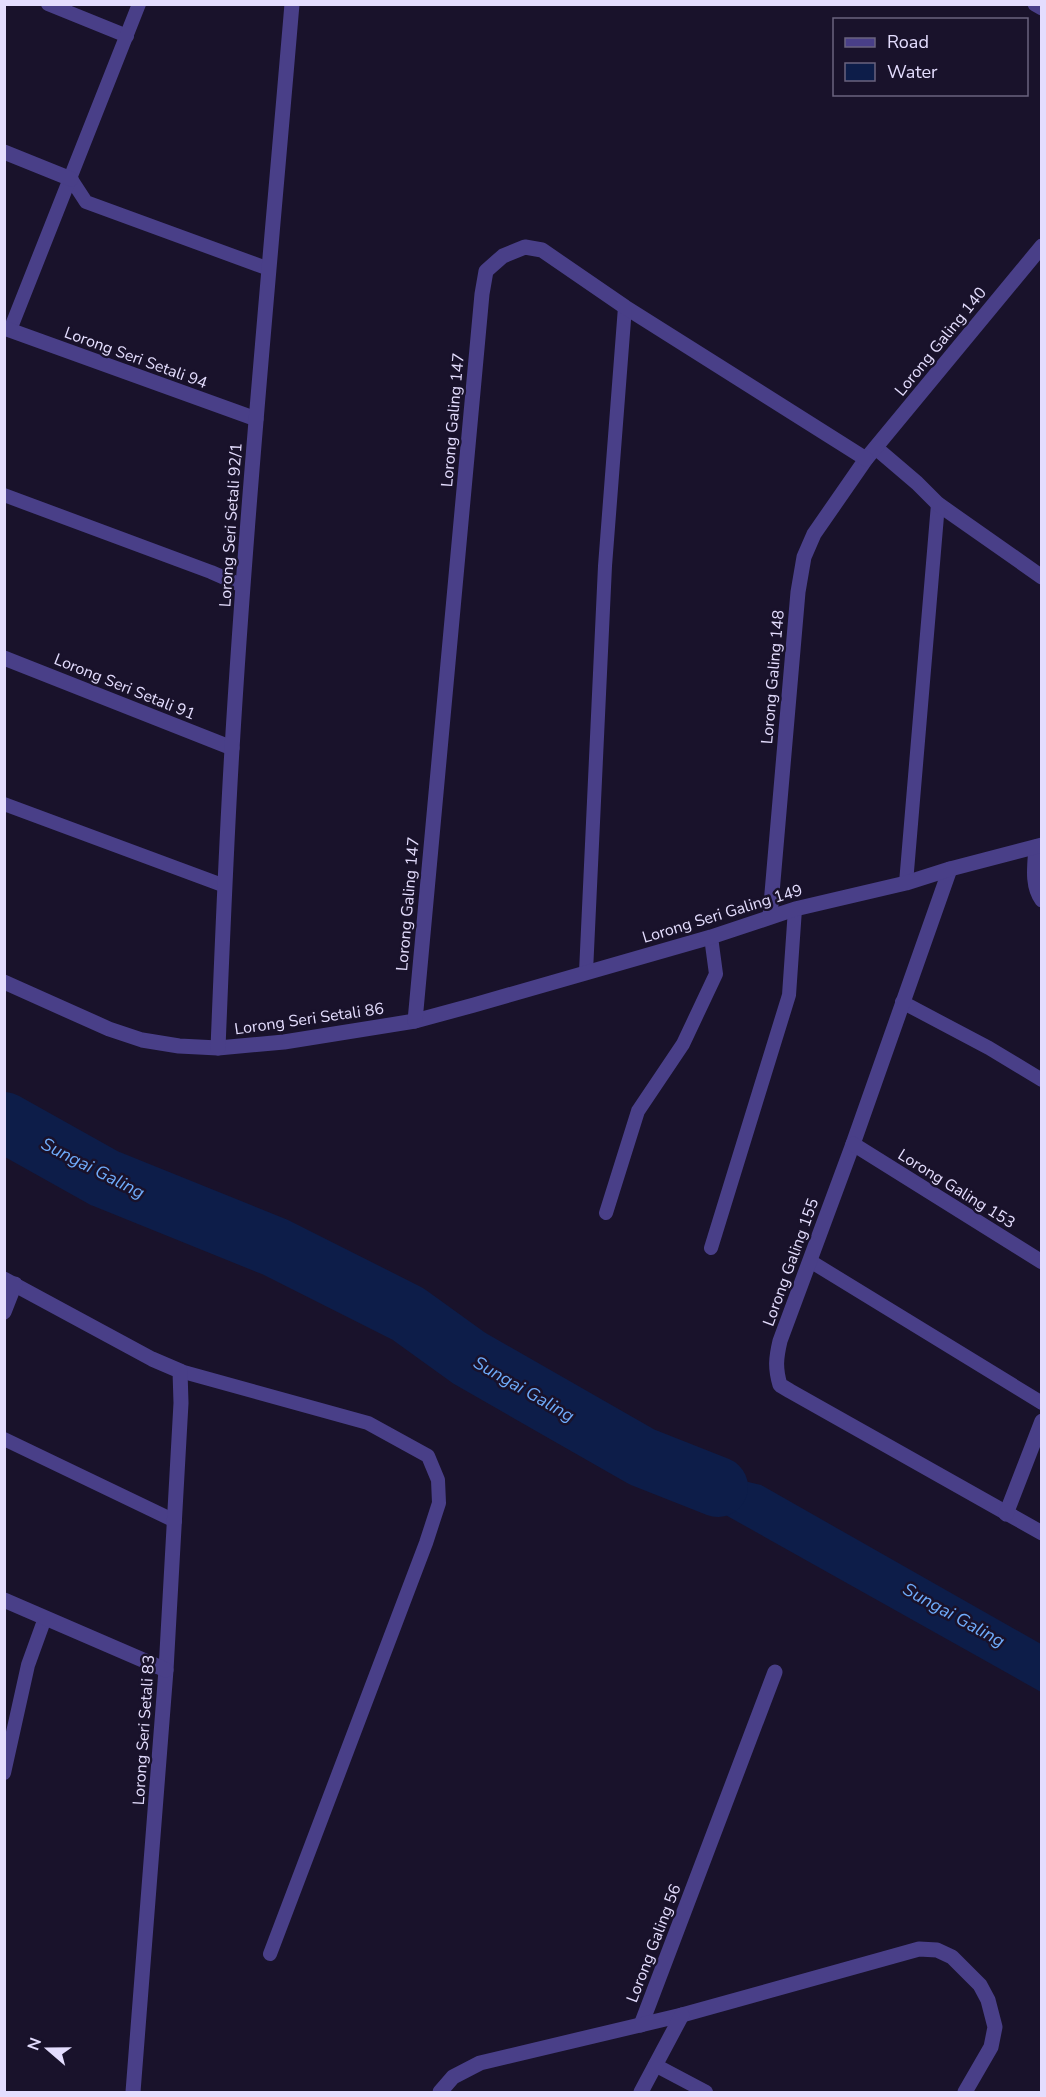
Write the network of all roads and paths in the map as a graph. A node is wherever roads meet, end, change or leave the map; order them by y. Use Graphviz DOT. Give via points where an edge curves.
graph roads {
  1 [pos="48,4"];
  2 [pos="140,4"];
  3 [pos="292,4"];
  4 [pos="1035,4"];
  5 [pos="1041,8"];
  6 [pos="127,36"];
  7 [pos="4,152"];
  8 [pos="71,179"];
  9 [pos="1041,246"];
  10 [pos="269,269"];
  11 [pos="625,307"];
  12 [pos="7,329"];
  13 [pos="256,419"];
  14 [pos="871,454"];
  15 [pos="4,495"];
  16 [pos="938,504"];
  17 [pos="1041,577"];
  18 [pos="243,586"];
  19 [pos="4,658"];
  20 [pos="232,748"];
  21 [pos="4,804"];
  22 [pos="1039,846"];
  23 [pos="950,869"];
  24 [pos="906,883"];
  25 [pos="225,886"];
  26 [pos="1041,900"];
  27 [pos="795,909"];
  28 [pos="770,916"];
  29 [pos="711,937"];
  30 [pos="586,972"];
  31 [pos="4,982"];
  32 [pos="902,1002"];
  33 [pos="415,1021"];
  34 [pos="218,1048"];
  35 [pos="1041,1080"];
  36 [pos="853,1144"];
  37 [pos="606,1213"];
  38 [pos="711,1248"];
  39 [pos="810,1261"];
  40 [pos="1041,1262"];
  41 [pos="10,1282"];
  42 [pos="4,1312"];
  43 [pos="180,1371"];
  44 [pos="1041,1403"];
  45 [pos="1041,1421"];
  46 [pos="4,1439"];
  47 [pos="1006,1514"];
  48 [pos="175,1521"];
  49 [pos="1041,1533"];
  50 [pos="4,1600"];
  51 [pos="45,1618"];
  52 [pos="166,1670"];
  53 [pos="775,1672"];
  54 [pos="4,1773"];
  55 [pos="270,1954"];
  56 [pos="682,2015"];
  57 [pos="641,2025"];
  58 [pos="655,2065"];
  59 [pos="133,2092"];
  60 [pos="440,2092"];
  61 [pos="641,2092"];
  62 [pos="706,2092"];
  63 [pos="965,2092"];
  1 -- 6 [label="lane"];
  2 -- 6 [label="lane"];
  3 -- 10 [label="street, Lorong Seri Setali 92/1"];
  4 -- 5 [label="street"];
  6 -- 8 [label="lane"];
  7 -- 8 [label="street"];
  8 -- 10 [label="lane" via="86,202"];
  8 -- 12 [label="lane"];
  9 -- 14 [label="street, Lorong Galing 140"];
  10 -- 13 [label="street, Lorong Seri Setali 92/1"];
  11 -- 14 [label="street, Lorong Galing 147"];
  11 -- 30 [label="lane" via="605,566"];
  11 -- 33 [label="street, Lorong Galing 147" via="542,250 525,247 503,255 486,271"];
  12 -- 13 [label="street, Lorong Seri Setali 94"];
  13 -- 18 [label="street, Lorong Seri Setali 92/1"];
  14 -- 16 [label="street, Lorong Galing 147" via="917,483"];
  14 -- 28 [label="street, Lorong Galing 148" via="814,534 804,557"];
  15 -- 18 [label="lane"];
  16 -- 17 [label="street, Lorong Galing 147"];
  16 -- 24 [label="lane"];
  18 -- 20 [label="street, Lorong Seri Setali 92/1"];
  19 -- 20 [label="street, Lorong Seri Setali 91"];
  20 -- 25 [label="street, Lorong Seri Setali 92/1"];
  21 -- 25 [label="lane"];
  22 -- 23 [label="street, Lorong Seri Galing 149"];
  22 -- 26 [label="street" via="1034,881"];
  23 -- 24 [label="street, Lorong Seri Galing 149"];
  23 -- 32 [label="street, Lorong Galing 155"];
  24 -- 27 [label="street, Lorong Seri Galing 149"];
  25 -- 34 [label="street, Lorong Seri Setali 92/1"];
  27 -- 28 [label="street, Lorong Seri Galing 149"];
  27 -- 38 [label="lane" via="789,994"];
  28 -- 29 [label="street, Lorong Seri Galing 149"];
  29 -- 30 [label="street, Lorong Seri Galing 149"];
  29 -- 37 [label="lane" via="716,974 683,1044 638,1111"];
  30 -- 33 [label="street, Lorong Seri Galing 149"];
  31 -- 34 [label="street, Lorong Seri Setali 86" via="142,1040"];
  32 -- 35 [label="lane"];
  32 -- 36 [label="street, Lorong Galing 155"];
  33 -- 34 [label="street, Lorong Seri Setali 86" via="284,1042"];
  36 -- 39 [label="street, Lorong Galing 155"];
  36 -- 40 [label="street, Lorong Galing 153"];
  39 -- 44 [label="lane"];
  39 -- 47 [label="street, Lorong Galing 155" via="780,1341 775,1362 780,1385"];
  41 -- 42 [label="street"];
  41 -- 43 [label="street"];
  43 -- 48 [label="street, Lorong Seri Setali 83"];
  43 -- 55 [label="lane" via="368,1423 428,1456 438,1480 439,1503 426,1543"];
  45 -- 47 [label="street"];
  46 -- 48 [label="lane"];
  47 -- 49 [label="street, Lorong Galing 155"];
  48 -- 52 [label="street, Lorong Seri Setali 83"];
  50 -- 51 [label="street"];
  51 -- 52 [label="street"];
  51 -- 54 [label="lane" via="28,1665"];
  52 -- 59 [label="street, Lorong Seri Setali 83"];
  53 -- 57 [label="street, Lorong Galing 56"];
  56 -- 57 [label="street"];
  56 -- 58 [label="street"];
  56 -- 63 [label="street" via="919,1949 937,1950 952,1957 980,1985 995,2027 991,2047"];
  57 -- 60 [label="street, Lorong Galing 56" via="480,2063 453,2077"];
  58 -- 61 [label="street"];
  58 -- 62 [label="lane"];
}
